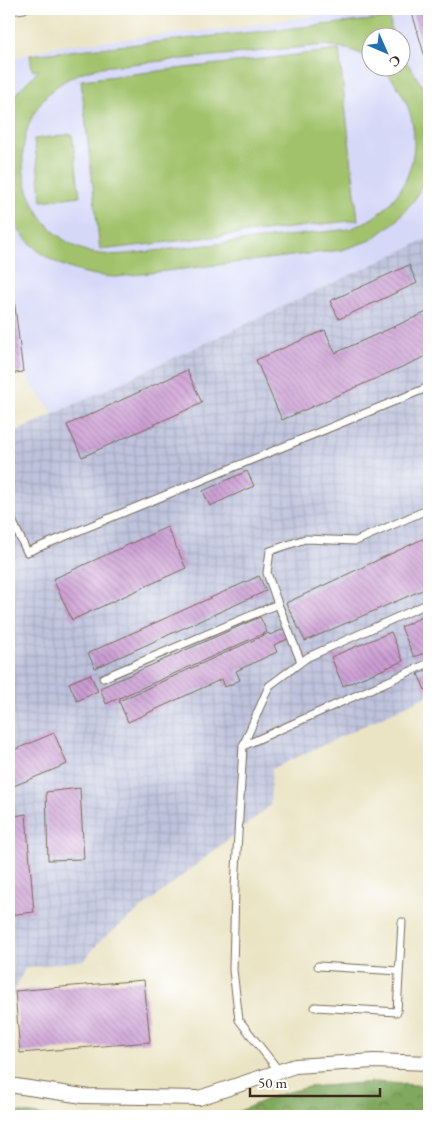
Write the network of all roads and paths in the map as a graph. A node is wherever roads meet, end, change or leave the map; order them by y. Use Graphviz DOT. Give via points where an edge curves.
graph roads {
  1 [pos="24,9"];
  2 [pos="9,11"];
  3 [pos="429,386"];
  4 [pos="429,509"];
  5 [pos="9,514"];
  6 [pos="429,603"];
  7 [pos="278,604"];
  8 [pos="301,662"];
  9 [pos="429,663"];
  10 [pos="103,678"];
  11 [pos="243,746"];
  12 [pos="402,922"];
  13 [pos="318,966"];
  14 [pos="399,971"];
  15 [pos="315,1007"];
  16 [pos="429,1063"];
  17 [pos="279,1071"];
  18 [pos="9,1085"];
  1 -- 2 [label="lane"];
  3 -- 5 [label="lane" via="27,552"];
  4 -- 7 [label="lane" via="356,541 305,539 270,551 267,573"];
  6 -- 8 [label="lane"];
  7 -- 8 [label="lane"];
  7 -- 10 [label="lane"];
  8 -- 11 [label="lane" via="269,686"];
  9 -- 11 [label="lane"];
  11 -- 17 [label="lane" via="235,887 233,970 236,1000 239,1020"];
  12 -- 14 [label="lane"];
  13 -- 14 [label="lane"];
  14 -- 15 [label="lane" via="397,1012"];
  16 -- 17 [label="street" via="374,1061 295,1066"];
  17 -- 18 [label="street" via="199,1098 83,1096"];
}
